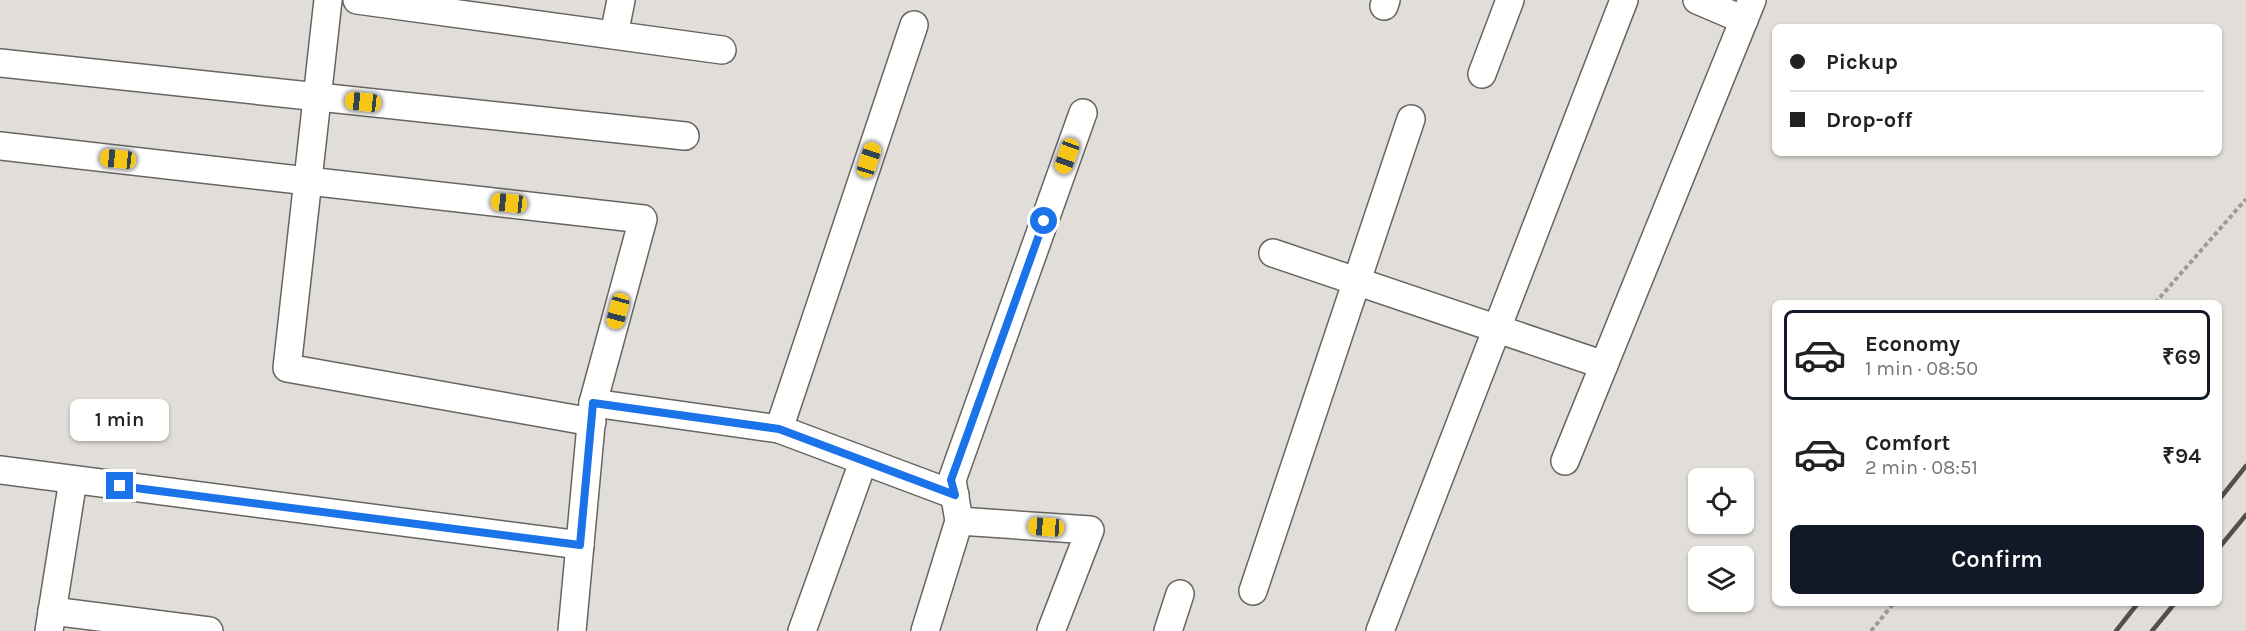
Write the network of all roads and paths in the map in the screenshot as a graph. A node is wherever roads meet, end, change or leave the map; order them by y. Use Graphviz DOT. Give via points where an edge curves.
graph roads {
  1 [pos="328,0"];
  2 [pos="357,0"];
  3 [pos="621,0"];
  4 [pos="1510,0"];
  5 [pos="1624,0"];
  6 [pos="1697,0"];
  7 [pos="484,9"];
  8 [pos="1748,10"];
  9 [pos="914,25"];
  10 [pos="614,35"];
  11 [pos="722,50"];
  12 [pos="0,63"];
  13 [pos="1482,74"];
  14 [pos="317,97"];
  15 [pos="1083,113"];
  16 [pos="1411,119"];
  17 [pos="685,136"];
  18 [pos="0,146"];
  19 [pos="308,181"];
  20 [pos="2246,199"];
  21 [pos="1273,253"];
  22 [pos="1357,282"];
  23 [pos="2158,300"];
  24 [pos="1497,329"];
  25 [pos="1604,365"];
  26 [pos="592,413"];
  27 [pos="779,429"];
  28 [pos="1565,460"];
  29 [pos="862,462"];
  30 [pos="0,470"];
  31 [pos="73,480"];
  32 [pos="957,508"];
  33 [pos="580,545"];
  34 [pos="1253,591"];
  35 [pos="1180,594"];
  36 [pos="1892,606"];
  37 [pos="51,621"];
  38 [pos="209,631"];
  39 [pos="573,631"];
  40 [pos="802,631"];
  41 [pos="925,631"];
  42 [pos="1051,631"];
  43 [pos="1168,631"];
  44 [pos="1380,631"];
  45 [pos="1872,631"];
  1 -- 14 [label="street"];
  2 -- 7 [label="street"];
  3 -- 10 [label="street"];
  4 -- 13 [label="street"];
  5 -- 24 [label="street"];
  6 -- 8 [label="street"];
  7 -- 10 [label="street"];
  8 -- 25 [label="street"];
  9 -- 27 [label="street"];
  10 -- 11 [label="street"];
  12 -- 14 [label="street"];
  14 -- 17 [label="street"];
  14 -- 19 [label="street"];
  15 -- 32 [label="street" via="951,480"];
  16 -- 22 [label="street"];
  18 -- 19 [label="street"];
  19 -- 26 [label="street" via="287,368"];
  19 -- 26 [label="street" via="644,219"];
  20 -- 23 [label="path"];
  21 -- 22 [label="street"];
  22 -- 24 [label="street"];
  22 -- 34 [label="street"];
  24 -- 25 [label="street"];
  24 -- 44 [label="street"];
  25 -- 28 [label="street"];
  26 -- 27 [label="street"];
  26 -- 33 [label="street"];
  27 -- 29 [label="street"];
  29 -- 32 [label="street"];
  29 -- 40 [label="street"];
  30 -- 31 [label="street"];
  31 -- 33 [label="street"];
  31 -- 37 [label="street"];
  32 -- 41 [label="street"];
  32 -- 42 [label="street" via="1090,530"];
  33 -- 39 [label="street"];
  35 -- 43 [label="street"];
  36 -- 45 [label="path"];
  37 -- 38 [label="street"];
}
